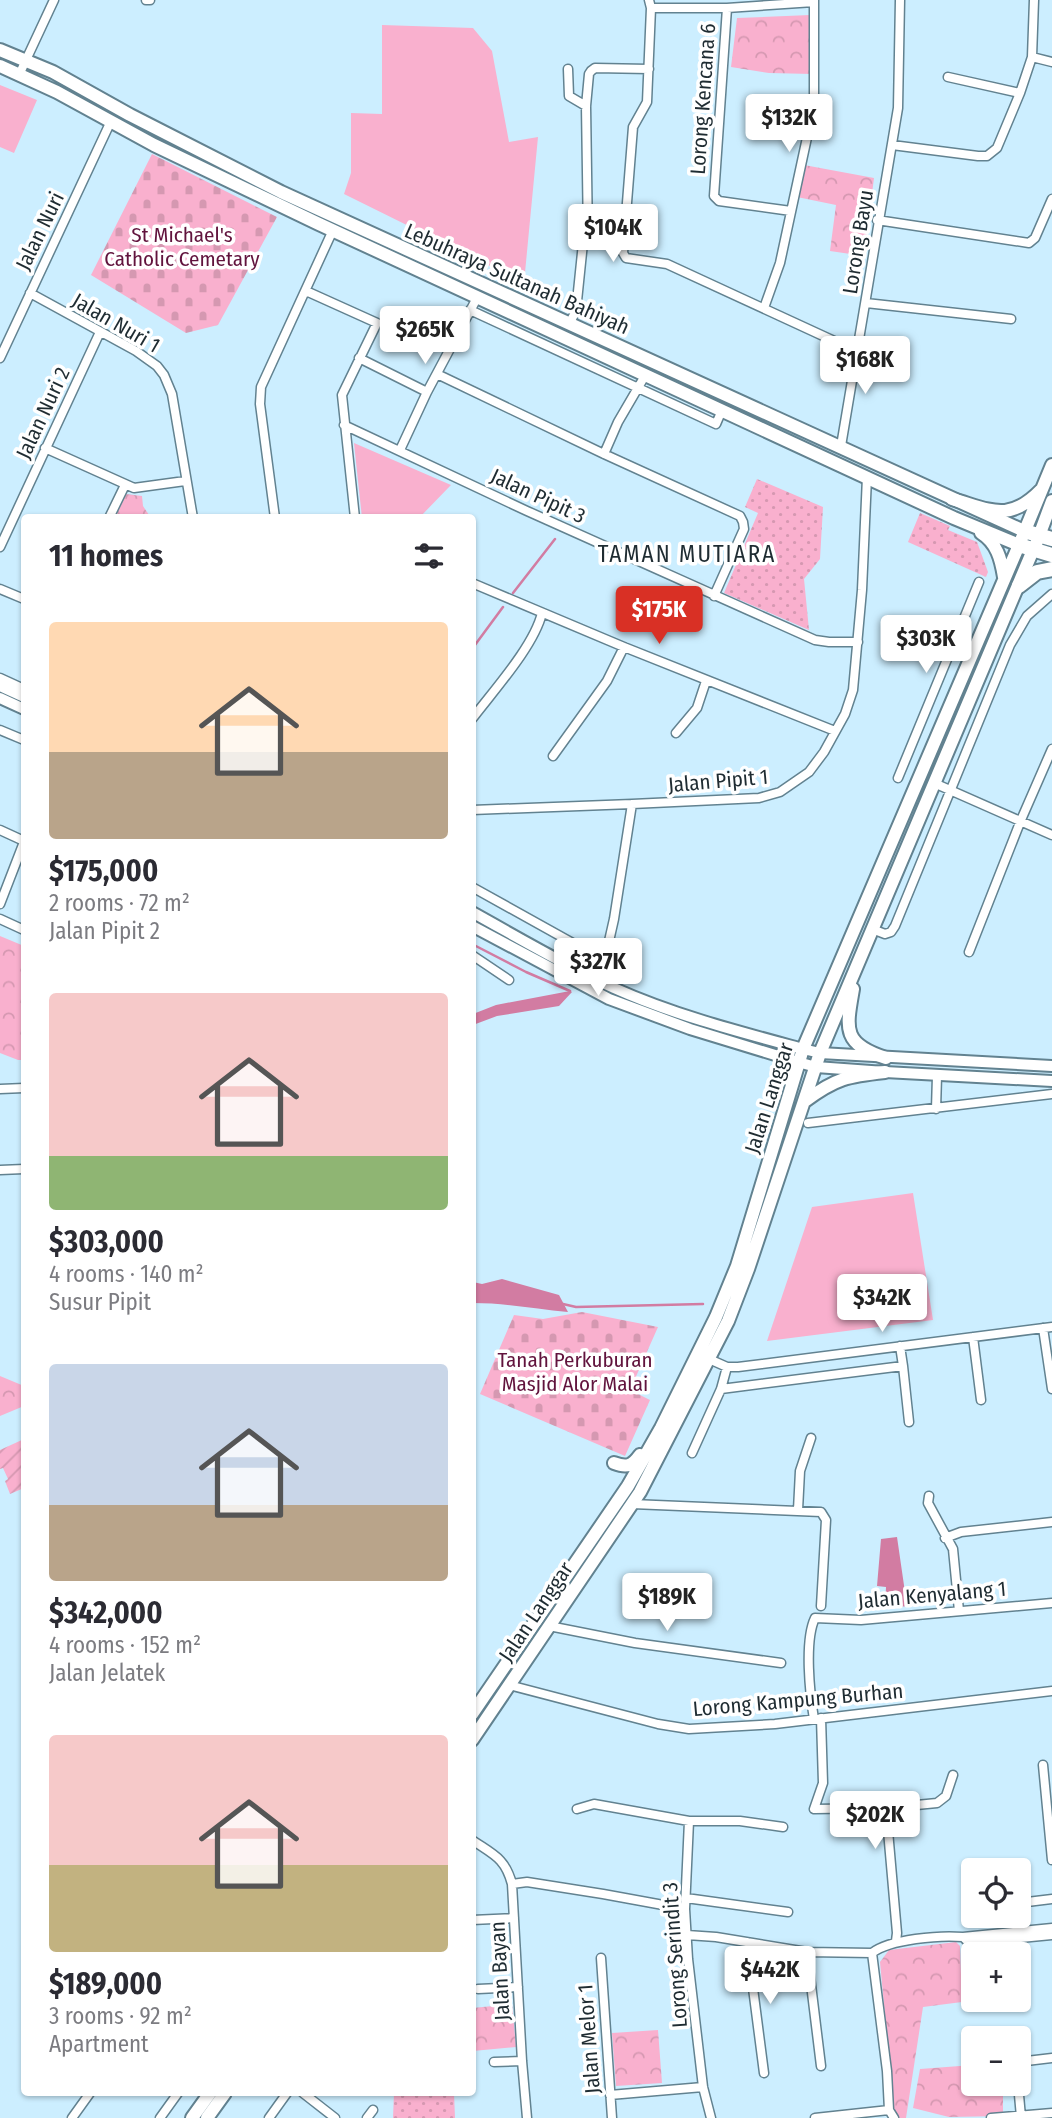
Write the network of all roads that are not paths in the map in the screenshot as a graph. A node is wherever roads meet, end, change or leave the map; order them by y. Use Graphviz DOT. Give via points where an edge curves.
graph roads {
  1 [pos="54,0"];
  2 [pos="900,0"];
  3 [pos="1034,0"];
  4 [pos="814,1"];
  5 [pos="650,4"];
  6 [pos="727,9"];
  7 [pos="0,50"];
  8 [pos="1032,57"];
  9 [pos="26,60"];
  10 [pos="1052,62"];
  11 [pos="0,66"];
  12 [pos="568,69"];
  13 [pos="649,69"];
  14 [pos="19,75"];
  15 [pos="948,78"];
  16 [pos="1020,93"];
  17 [pos="586,106"];
  18 [pos="111,121"];
  19 [pos="892,145"];
  20 [pos="1052,199"];
  21 [pos="790,211"];
  22 [pos="877,220"];
  23 [pos="333,230"];
  24 [pos="306,291"];
  25 [pos="30,293"];
  26 [pos="478,296"];
  27 [pos="866,303"];
  28 [pos="764,308"];
  29 [pos="470,310"];
  30 [pos="1011,319"];
  31 [pos="569,324"];
  32 [pos="100,331"];
  33 [pos="858,352"];
  34 [pos="0,358"];
  35 [pos="359,358"];
  36 [pos="438,374"];
  37 [pos="646,374"];
  38 [pos="636,388"];
  39 [pos="427,392"];
  40 [pos="722,410"];
  41 [pos="344,425"];
  42 [pos="841,446"];
  43 [pos="46,448"];
  44 [pos="400,450"];
  45 [pos="809,450"];
  46 [pos="604,454"];
  47 [pos="1052,465"];
  48 [pos="862,475"];
  49 [pos="186,481"];
  50 [pos="125,485"];
  51 [pos="1041,490"];
  52 [pos="952,499"];
  53 [pos="1052,500"];
  54 [pos="112,514"];
  55 [pos="193,514"];
  56 [pos="275,514"];
  57 [pos="355,514"];
  58 [pos="954,518"];
  59 [pos="1033,540"];
  60 [pos="0,547"];
  61 [pos="1052,555"];
  62 [pos="1052,569"];
  63 [pos="1004,581"];
  64 [pos="979,582"];
  65 [pos="476,585"];
  66 [pos="1019,586"];
  67 [pos="0,589"];
  68 [pos="1052,594"];
  69 [pos="714,596"];
  70 [pos="21,599"];
  71 [pos="542,613"];
  72 [pos="858,642"];
  73 [pos="624,648"];
  74 [pos="952,649"];
  75 [pos="971,656"];
  76 [pos="0,678"];
  77 [pos="706,681"];
  78 [pos="0,686"];
  79 [pos="21,688"];
  80 [pos="21,696"];
  81 [pos="0,698"];
  82 [pos="21,708"];
  83 [pos="476,714"];
  84 [pos="0,730"];
  85 [pos="835,731"];
  86 [pos="676,733"];
  87 [pos="21,739"];
  88 [pos="1052,749"];
  89 [pos="553,756"];
  90 [pos="902,768"];
  91 [pos="898,778"];
  92 [pos="918,781"];
  93 [pos="939,788"];
  94 [pos="632,804"];
  95 [pos="476,810"];
  96 [pos="1021,821"];
  97 [pos="0,830"];
  98 [pos="1052,835"];
  99 [pos="21,840"];
  100 [pos="21,849"];
  101 [pos="476,889"];
  102 [pos="0,904"];
  103 [pos="476,914"];
  104 [pos="0,919"];
  105 [pos="476,928"];
  106 [pos="21,929"];
  107 [pos="873,929"];
  108 [pos="969,952"];
  109 [pos="476,958"];
  110 [pos="605,961"];
  111 [pos="856,967"];
  112 [pos="509,980"];
  113 [pos="600,981"];
  114 [pos="803,1049"];
  115 [pos="820,1054"];
  116 [pos="886,1058"];
  117 [pos="798,1062"];
  118 [pos="1052,1066"];
  119 [pos="816,1067"];
  120 [pos="885,1072"];
  121 [pos="937,1076"];
  122 [pos="1052,1082"];
  123 [pos="21,1088"];
  124 [pos="0,1089"];
  125 [pos="1052,1094"];
  126 [pos="804,1101"];
  127 [pos="936,1109"];
  128 [pos="808,1123"];
  129 [pos="21,1169"];
  130 [pos="0,1170"];
  131 [pos="1047,1328"];
  132 [pos="973,1337"];
  133 [pos="900,1346"];
  134 [pos="709,1359"];
  135 [pos="903,1366"];
  136 [pos="727,1367"];
  137 [pos="1052,1389"];
  138 [pos="721,1390"];
  139 [pos="981,1400"];
  140 [pos="909,1422"];
  141 [pos="661,1428"];
  142 [pos="811,1438"];
  143 [pos="692,1453"];
  144 [pos="614,1463"];
  145 [pos="929,1496"];
  146 [pos="632,1504"];
  147 [pos="798,1510"];
  148 [pos="1052,1521"];
  149 [pos="945,1538"];
  150 [pos="1052,1603"];
  151 [pos="821,1606"];
  152 [pos="959,1611"];
  153 [pos="549,1626"];
  154 [pos="781,1663"];
  155 [pos="509,1685"];
  156 [pos="1052,1691"];
  157 [pos="476,1708"];
  158 [pos="817,1719"];
  159 [pos="476,1734"];
  160 [pos="1043,1765"];
  161 [pos="953,1775"];
  162 [pos="886,1808"];
  163 [pos="577,1809"];
  164 [pos="689,1821"];
  165 [pos="783,1827"];
  166 [pos="476,1843"];
  167 [pos="1052,1860"];
  168 [pos="512,1884"];
  169 [pos="686,1898"];
  170 [pos="1052,1899"];
  171 [pos="1031,1902"];
  172 [pos="685,1909"];
  173 [pos="788,1912"];
  174 [pos="514,1918"];
  175 [pos="476,1920"];
  176 [pos="1052,1928"];
  177 [pos="687,1935"];
  178 [pos="1052,1935"];
  179 [pos="966,1940"];
  180 [pos="896,1941"];
  181 [pos="747,1942"];
  182 [pos="807,1952"];
  183 [pos="872,1953"];
  184 [pos="601,1958"];
  185 [pos="518,1987"];
  186 [pos="478,1989"];
  187 [pos="1052,2058"];
  188 [pos="1031,2060"];
  189 [pos="522,2061"];
  190 [pos="494,2062"];
  191 [pos="821,2066"];
  192 [pos="764,2073"];
  193 [pos="703,2087"];
  194 [pos="610,2095"];
  195 [pos="88,2096"];
  196 [pos="176,2096"];
  197 [pos="208,2096"];
  198 [pos="223,2096"];
  199 [pos="285,2096"];
  200 [pos="307,2096"];
  201 [pos="1019,2096"];
  202 [pos="373,2110"];
  203 [pos="1052,2113"];
  204 [pos="892,2114"];
  205 [pos="1021,2116"];
  206 [pos="72,2118"];
  207 [pos="160,2118"];
  208 [pos="192,2118"];
  209 [pos="207,2118"];
  210 [pos="269,2118"];
  211 [pos="335,2118"];
  212 [pos="367,2118"];
  213 [pos="527,2118"];
  214 [pos="612,2118"];
  215 [pos="711,2118"];
  216 [pos="815,2118"];
  217 [pos="991,2118"];
  1 -- 9 [label="street"];
  2 -- 19 [label="street, Lorong Bayu" via="898,108"];
  3 -- 8 [label="street"];
  4 -- 6 [label="street"];
  4 -- 21 [label="street" via="814,105"];
  5 -- 6 [label="street"];
  5 -- 13 [label="street"];
  6 -- 21 [label="street, Lorong Kencana 6" via="714,196 719,201"];
  7 -- 9 [label="main road, Lebuhraya Sultanah Bahiyah"];
  8 -- 10 [label="street"];
  8 -- 16 [label="street"];
  9 -- 14 [label="street"];
  9 -- 31 [label="main road, Lebuhraya Sultanah Bahiyah" via="256,180"];
  11 -- 14 [label="main road, Lebuhraya Sultanah Bahiyah"];
  12 -- 17 [label="street" via="569,96"];
  13 -- 17 [label="street" via="595,68"];
  13 -- 28 [label="street" via="647,102 633,127 626,258 667,264"];
  14 -- 18 [label="main road, Lebuhraya Sultanah Bahiyah"];
  15 -- 16 [label="street"];
  16 -- 19 [label="street" via="997,148 987,156"];
  17 -- 31 [label="street" via="588,239 583,243 576,311"];
  18 -- 23 [label="main road, Lebuhraya Sultanah Bahiyah"];
  18 -- 25 [label="street, Jalan Nuri"];
  19 -- 22 [label="street, Lorong Bayu"];
  20 -- 22 [label="street" via="1029,243"];
  21 -- 28 [label="street" via="780,263"];
  22 -- 27 [label="street, Lorong Bayu"];
  23 -- 24 [label="street"];
  23 -- 26 [label="main road, Lebuhraya Sultanah Bahiyah"];
  24 -- 35 [label="street" via="377,323"];
  24 -- 56 [label="street" via="260,395"];
  25 -- 32 [label="street, Jalan Nuri 1"];
  25 -- 34 [label="street, Jalan Nuri"];
  26 -- 29 [label="street"];
  26 -- 37 [label="main road, Lebuhraya Sultanah Bahiyah"];
  27 -- 30 [label="street"];
  27 -- 33 [label="street, Lorong Bayu"];
  28 -- 33 [label="street"];
  29 -- 36 [label="street"];
  29 -- 38 [label="street"];
  31 -- 42 [label="main road, Lebuhraya Sultanah Bahiyah"];
  32 -- 43 [label="street, Jalan Nuri 2"];
  32 -- 49 [label="street, Jalan Nuri 1" via="136,351 164,375 172,394"];
  33 -- 42 [label="street, Lorong Bayu"];
  35 -- 39 [label="street"];
  35 -- 41 [label="street" via="342,395"];
  36 -- 39 [label="street"];
  36 -- 46 [label="street"];
  37 -- 38 [label="street"];
  37 -- 40 [label="main road, Lebuhraya Sultanah Bahiyah"];
  38 -- 40 [label="street" via="716,424"];
  38 -- 46 [label="street"];
  39 -- 44 [label="street"];
  40 -- 45 [label="main road, Lebuhraya Sultanah Bahiyah"];
  41 -- 44 [label="street, Jalan Pipit 3"];
  41 -- 57 [label="street"];
  42 -- 45 [label="main road"];
  42 -- 48 [label="main road"];
  42 -- 52 [label="main road, Lebuhraya Sultanah Bahiyah"];
  43 -- 50 [label="street"];
  43 -- 60 [label="street, Jalan Nuri 2"];
  44 -- 69 [label="street, Jalan Pipit 3"];
  45 -- 48 [label="main road, Lebuhraya Sultanah Bahiyah"];
  46 -- 69 [label="street" via="740,516 744,529"];
  47 -- 51 [label="main road, Jalan Langgar"];
  48 -- 58 [label="main road, Lebuhraya Sultanah Bahiyah"];
  48 -- 72 [label="street, Jalan Pipit 1"];
  49 -- 50 [label="street" via="141,488"];
  49 -- 55 [label="street, Jalan Nuri 1"];
  50 -- 54 [label="street"];
  51 -- 52 [label="main road" via="1026,504 1006,512"];
  51 -- 59 [label="main road, Jalan Langgar"];
  52 -- 59 [label="main road, Lebuhraya Sultanah Bahiyah"];
  53 -- 59 [label="main road, Jalan Langgar"];
  58 -- 59 [label="main road, Lebuhraya Sultanah Bahiyah"];
  58 -- 63 [label="main road" via="990,539 1002,561"];
  59 -- 61 [label="highway"];
  59 -- 63 [label="main road, Jalan Langgar"];
  59 -- 66 [label="main road, Jalan Langgar"];
  62 -- 66 [label="highway" via="1037,572"];
  63 -- 75 [label="main road, Jalan Langgar"];
  64 -- 74 [label="street"];
  65 -- 71 [label="street"];
  66 -- 93 [label="main road, Jalan Langgar"];
  67 -- 70 [label="street"];
  68 -- 93 [label="street" via="1027,616 1010,645"];
  69 -- 72 [label="street, Jalan Pipit 3" via="814,640"];
  71 -- 73 [label="street"];
  71 -- 83 [label="street" via="529,643"];
  72 -- 85 [label="street, Jalan Pipit 1" via="853,690"];
  73 -- 77 [label="street"];
  73 -- 89 [label="street" via="607,681"];
  74 -- 75 [label="street"];
  74 -- 90 [label="street"];
  75 -- 92 [label="main road, Jalan Langgar"];
  76 -- 79 [label="street"];
  77 -- 85 [label="street"];
  77 -- 86 [label="street" via="697,708"];
  78 -- 80 [label="main road"];
  81 -- 82 [label="main road"];
  84 -- 87 [label="street"];
  85 -- 94 [label="street, Jalan Pipit 1" via="809,772 780,792"];
  88 -- 96 [label="street"];
  90 -- 91 [label="street"];
  90 -- 92 [label="street"];
  92 -- 93 [label="main road"];
  92 -- 114 [label="main road, Jalan Langgar"];
  93 -- 96 [label="street"];
  93 -- 107 [label="main road, Jalan Langgar"];
  93 -- 107 [label="street" via="895,926 885,934"];
  94 -- 95 [label="street, Jalan Pipit 1"];
  94 -- 110 [label="street"];
  96 -- 98 [label="street"];
  96 -- 108 [label="street"];
  97 -- 99 [label="street"];
  100 -- 102 [label="street"];
  101 -- 110 [label="street"];
  103 -- 113 [label="main road"];
  104 -- 106 [label="street"];
  105 -- 117 [label="main road" via="609,999"];
  107 -- 111 [label="main road, Jalan Langgar"];
  109 -- 112 [label="street"];
  110 -- 113 [label="street"];
  111 -- 115 [label="main road, Jalan Langgar"];
  111 -- 116 [label="main road" via="850,1034 866,1052"];
  113 -- 114 [label="main road" via="684,1014"];
  114 -- 115 [label="main road"];
  114 -- 117 [label="main road, Jalan Langgar"];
  115 -- 116 [label="main road"];
  115 -- 119 [label="main road, Jalan Langgar"];
  116 -- 118 [label="main road"];
  117 -- 119 [label="main road"];
  117 -- 141 [label="main road, Jalan Langgar" via="737,1266"];
  119 -- 120 [label="main road"];
  119 -- 126 [label="main road, Jalan Langgar"];
  120 -- 121 [label="main road"];
  120 -- 126 [label="main road" via="846,1077"];
  121 -- 122 [label="main road"];
  121 -- 127 [label="street"];
  123 -- 124 [label="street"];
  125 -- 127 [label="street"];
  126 -- 134 [label="main road, Jalan Langgar" via="748,1269"];
  127 -- 128 [label="street"];
  129 -- 130 [label="street"];
  131 -- 132 [label="street"];
  131 -- 137 [label="street"];
  132 -- 133 [label="street"];
  132 -- 139 [label="street"];
  133 -- 135 [label="street"];
  133 -- 136 [label="street"];
  134 -- 136 [label="street"];
  134 -- 146 [label="main road, Jalan Langgar"];
  135 -- 138 [label="street"];
  135 -- 140 [label="street"];
  136 -- 138 [label="street"];
  138 -- 143 [label="street"];
  141 -- 144 [label="main road" via="633,1464"];
  141 -- 157 [label="main road, Jalan Langgar" via="628,1486"];
  142 -- 147 [label="street" via="800,1471"];
  145 -- 149 [label="street"];
  146 -- 147 [label="street"];
  146 -- 153 [label="main road, Jalan Langgar"];
  147 -- 151 [label="street" via="821,1512 826,1520"];
  148 -- 149 [label="street"];
  149 -- 152 [label="street" via="953,1549"];
  150 -- 152 [label="street, Jalan Kenyalang 1"];
  152 -- 158 [label="street, Jalan Kenyalang 1" via="861,1620 815,1618 809,1676"];
  153 -- 154 [label="street"];
  153 -- 155 [label="main road, Jalan Langgar"];
  155 -- 158 [label="street, Lorong Kampung Burhan" via="688,1729"];
  155 -- 159 [label="main road, Jalan Langgar"];
  156 -- 158 [label="street, Lorong Kampung Burhan"];
  158 -- 162 [label="street" via="823,1783 814,1809"];
  160 -- 167 [label="street"];
  161 -- 162 [label="street" via="946,1796 937,1803"];
  162 -- 180 [label="street"];
  163 -- 164 [label="street" via="594,1804"];
  164 -- 165 [label="street"];
  164 -- 169 [label="street, Lorong Serindit 3"];
  166 -- 168 [label="street, Jalan Bayan" via="503,1861"];
  168 -- 172 [label="street" via="527,1882"];
  168 -- 174 [label="street, Jalan Bayan"];
  169 -- 172 [label="street, Lorong Serindit 3"];
  169 -- 173 [label="street"];
  170 -- 171 [label="street"];
  172 -- 177 [label="street, Lorong Serindit 3"];
  174 -- 175 [label="street"];
  174 -- 185 [label="street, Jalan Bayan"];
  176 -- 179 [label="street"];
  177 -- 181 [label="street"];
  177 -- 193 [label="street, Lorong Serindit 3"];
  178 -- 179 [label="street"];
  179 -- 180 [label="street"];
  180 -- 183 [label="street"];
  181 -- 182 [label="street"];
  181 -- 192 [label="street"];
  182 -- 183 [label="street"];
  182 -- 191 [label="street"];
  183 -- 204 [label="street"];
  184 -- 194 [label="street, Jalan Melor 1"];
  185 -- 186 [label="street"];
  185 -- 189 [label="street, Jalan Bayan"];
  187 -- 188 [label="street"];
  189 -- 190 [label="street"];
  189 -- 213 [label="street, Jalan Bayan"];
  193 -- 194 [label="street"];
  193 -- 215 [label="street, Lorong Serindit 3"];
  194 -- 214 [label="street, Jalan Melor 1"];
  195 -- 206 [label="street"];
  196 -- 207 [label="street"];
  197 -- 208 [label="main road"];
  198 -- 209 [label="main road"];
  199 -- 210 [label="street"];
  200 -- 211 [label="street"];
  201 -- 205 [label="street"];
  202 -- 212 [label="street"];
  203 -- 205 [label="street"];
  204 -- 216 [label="street"];
  205 -- 217 [label="street"];
}
